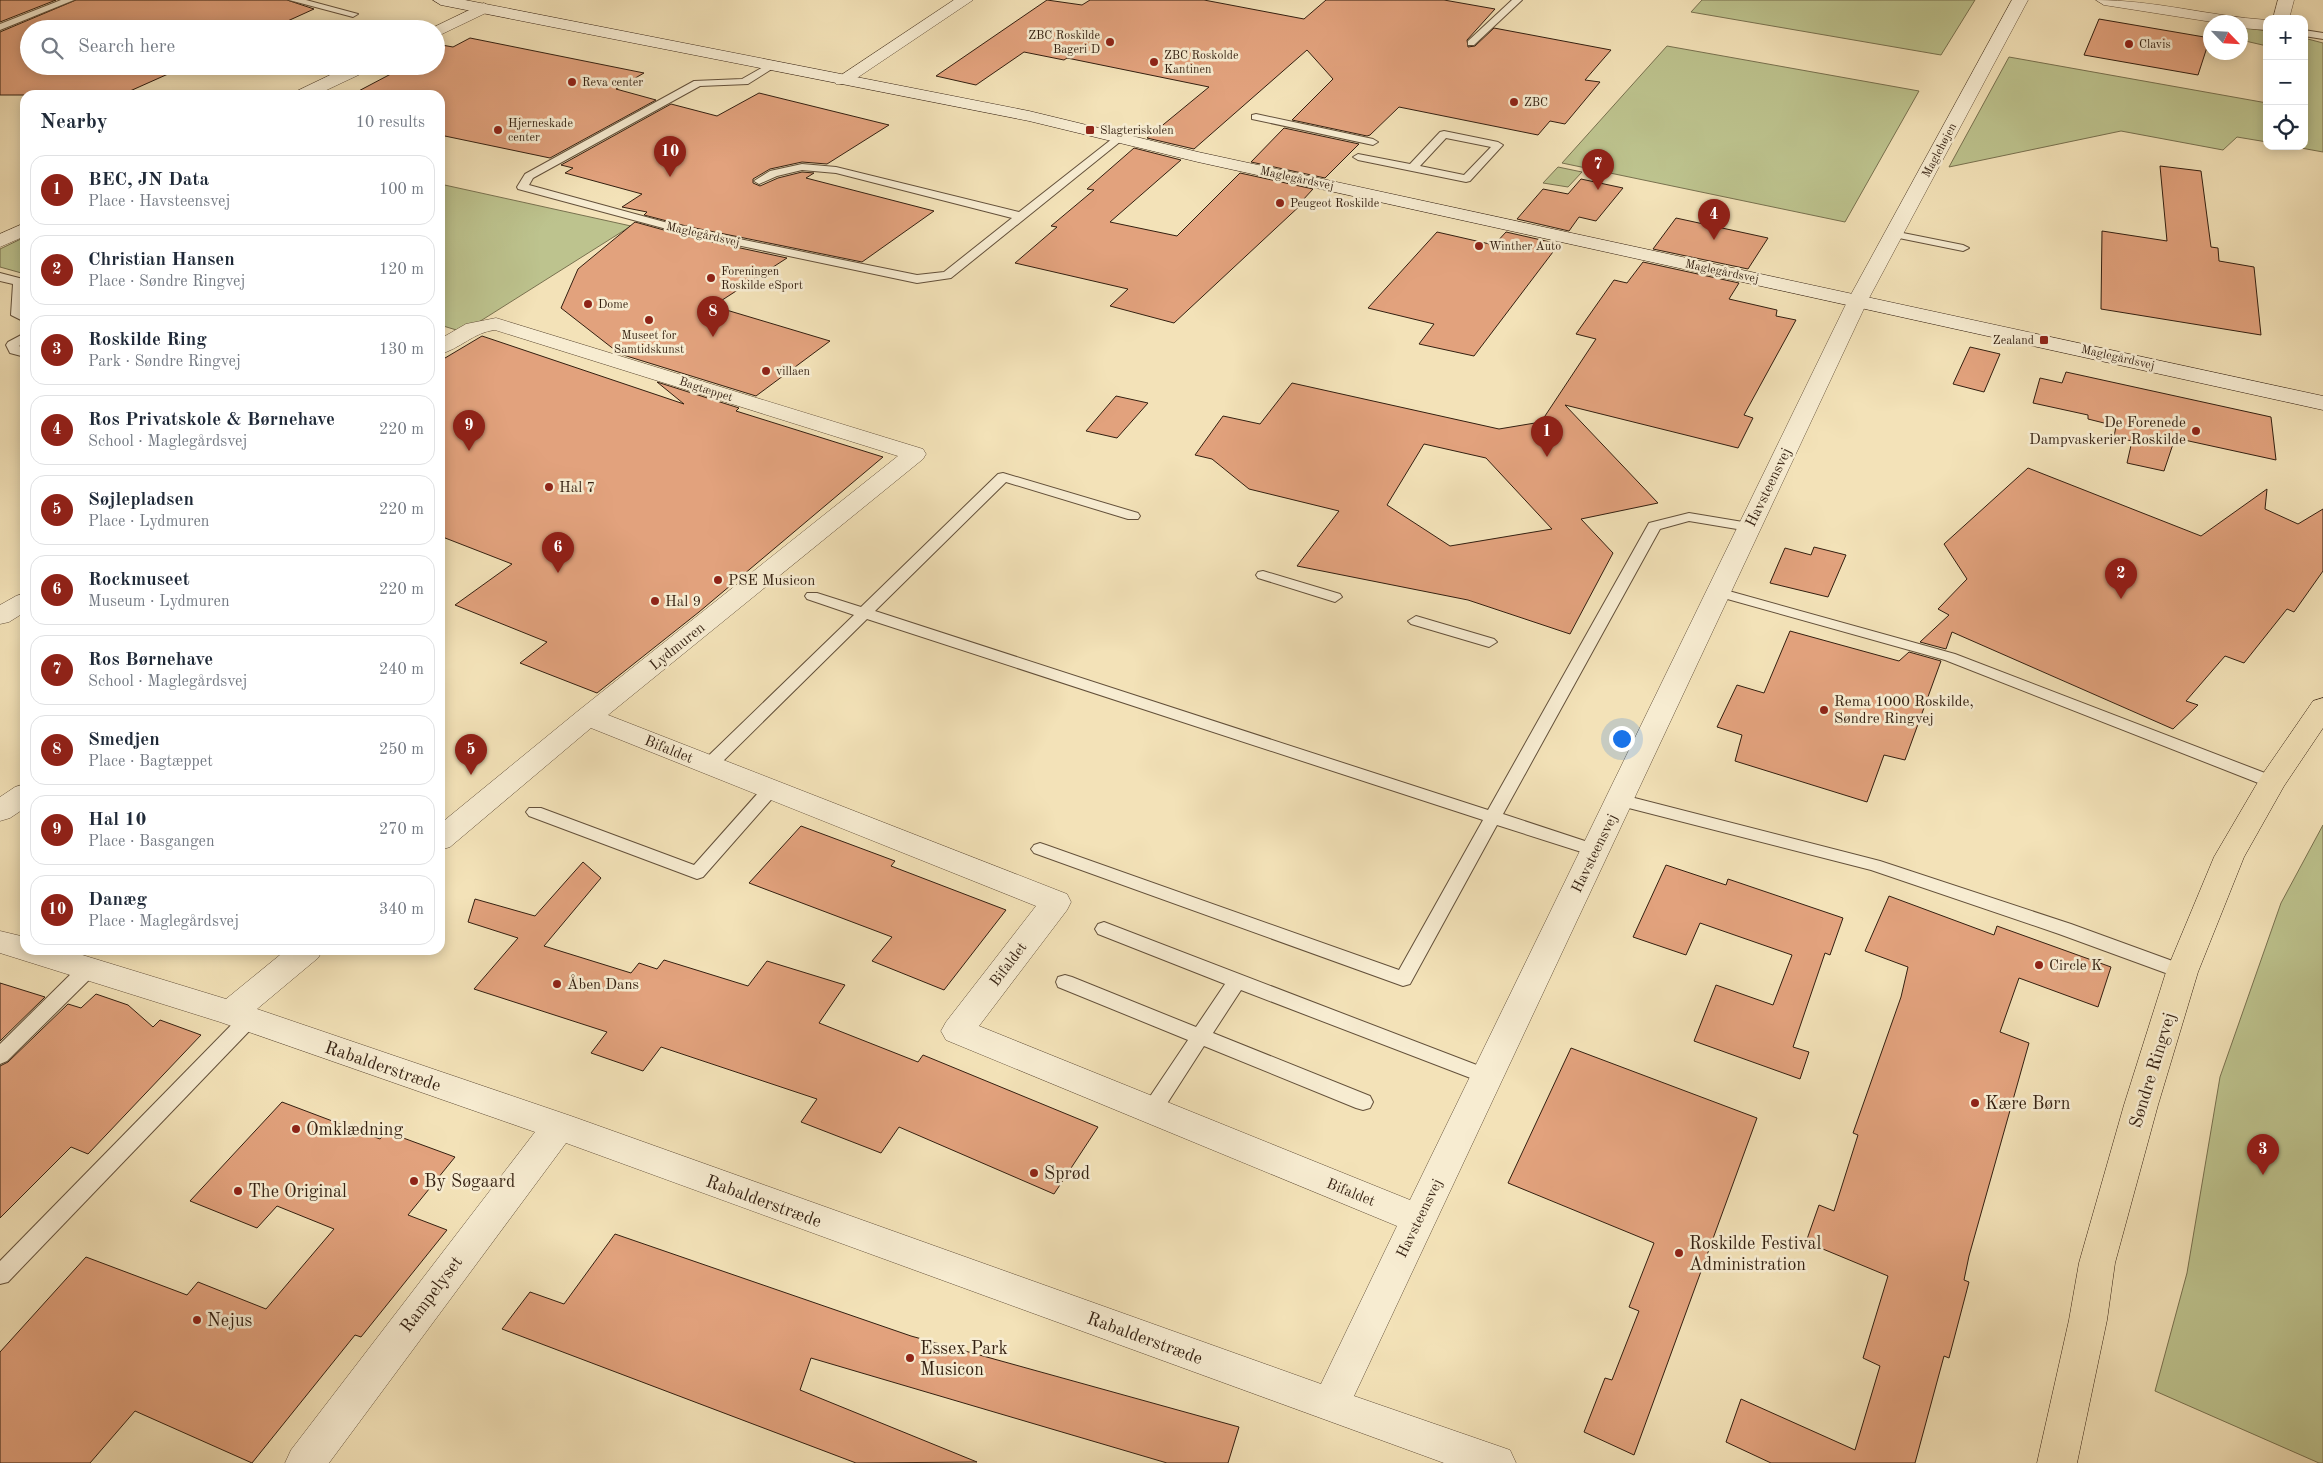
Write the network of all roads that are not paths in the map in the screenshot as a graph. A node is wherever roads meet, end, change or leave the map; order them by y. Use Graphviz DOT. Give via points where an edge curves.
graph roads {
  1 [pos="69,0"];
  2 [pos="294,0"];
  3 [pos="441,0"];
  4 [pos="965,0"];
  5 [pos="1517,0"];
  6 [pos="2020,0"];
  7 [pos="2104,0"];
  8 [pos="2286,0"];
  9 [pos="484,8"];
  10 [pos="353,14"];
  11 [pos="2283,15"];
  12 [pos="2203,17"];
  13 [pos="2248,24"];
  14 [pos="2263,26"];
  15 [pos="445,27"];
  16 [pos="0,28"];
  17 [pos="2308,34"];
  18 [pos="2323,36"];
  19 [pos="1471,43"];
  20 [pos="772,64"];
  21 [pos="344,75"];
  22 [pos="842,80"];
  23 [pos="313,90"];
  24 [pos="1256,118"];
  25 [pos="1121,137"];
  26 [pos="1373,142"];
  27 [pos="1358,157"];
  28 [pos="1412,168"];
  29 [pos="759,181"];
  30 [pos="1020,216"];
  31 [pos="20,231"];
  32 [pos="1894,234"];
  33 [pos="0,241"];
  34 [pos="1963,248"];
  35 [pos="0,277"];
  36 [pos="1858,300"];
  37 [pos="20,316"];
  38 [pos="20,340"];
  39 [pos="445,345"];
  40 [pos="20,352"];
  41 [pos="2323,403"];
  42 [pos="915,454"];
  43 [pos="1133,516"];
  44 [pos="1749,527"];
  45 [pos="1263,575"];
  46 [pos="1718,592"];
  47 [pos="812,596"];
  48 [pos="1335,597"];
  49 [pos="20,603"];
  50 [pos="863,613"];
  51 [pos="0,616"];
  52 [pos="1416,621"];
  53 [pos="1489,642"];
  54 [pos="2323,707"];
  55 [pos="582,722"];
  56 [pos="709,765"];
  57 [pos="2272,782"];
  58 [pos="772,789"];
  59 [pos="20,797"];
  60 [pos="1619,800"];
  61 [pos="0,811"];
  62 [pos="535,812"];
  63 [pos="1494,818"];
  64 [pos="445,836"];
  65 [pos="1040,849"];
  66 [pos="1594,850"];
  67 [pos="1104,929"];
  68 [pos="0,942"];
  69 [pos="20,948"];
  70 [pos="45,955"];
  71 [pos="302,955"];
  72 [pos="88,969"];
  73 [pos="2182,972"];
  74 [pos="1237,981"];
  75 [pos="1066,982"];
  76 [pos="240,1016"];
  77 [pos="1200,1037"];
  78 [pos="0,1056"];
  79 [pos="1488,1077"];
  80 [pos="1364,1102"];
  81 [pos="1152,1110"];
  82 [pos="559,1126"];
  83 [pos="1418,1219"];
  84 [pos="0,1275"];
  85 [pos="1330,1405"];
  86 [pos="305,1463"];
  87 [pos="1496,1463"];
  88 [pos="2057,1463"];
  1 -- 16 [label="lane"];
  2 -- 10 [label="lane"];
  3 -- 9 [label="street, Maglegårdsvej"];
  4 -- 22 [label="street"];
  5 -- 19 [label="lane"];
  6 -- 32 [label="street, Maglehøjen"];
  7 -- 12 [label="street"];
  8 -- 11 [label="street"];
  9 -- 15 [label="street"];
  9 -- 20 [label="street, Maglegårdsvej"];
  13 -- 14 [label="street"];
  17 -- 18 [label="lane"];
  20 -- 22 [label="street, Maglegårdsvej"];
  20 -- 30 [label="lane, Maglegårdsvej" via="744,82 698,83 529,176 522,186 689,232 918,279 946,275"];
  21 -- 23 [label="street"];
  22 -- 25 [label="street, Maglegårdsvej"];
  24 -- 26 [label="lane"];
  25 -- 30 [label="lane, Maglegårdsvej"];
  25 -- 36 [label="street, Maglegårdsvej" via="1198,157"];
  27 -- 28 [label="lane"];
  28 -- 28 [label="lane" via="1444,134 1498,145 1466,179"];
  29 -- 30 [label="lane" via="774,173 802,167 836,170"];
  31 -- 33 [label="street"];
  32 -- 34 [label="lane"];
  32 -- 36 [label="street, Maglehøjen"];
  35 -- 37 [label="lane" via="19,282 17,315"];
  36 -- 41 [label="street, Maglegårdsvej"];
  36 -- 44 [label="street, Havsteensvej"];
  38 -- 40 [label="lane" via="12,345 14,350"];
  39 -- 42 [label="street, Bagtæppet" via="474,328 496,324"];
  42 -- 55 [label="street, Lydmuren"];
  43 -- 50 [label="lane" via="1003,477"];
  44 -- 46 [label="street, Havsteensvej"];
  44 -- 63 [label="lane" via="1689,516 1654,526"];
  45 -- 48 [label="lane"];
  46 -- 57 [label="lane" via="1950,657"];
  46 -- 60 [label="street, Havsteensvej"];
  47 -- 50 [label="lane"];
  49 -- 51 [label="street"];
  50 -- 56 [label="lane"];
  50 -- 63 [label="lane"];
  52 -- 53 [label="lane"];
  54 -- 57 [label="main road, Søndre Ringvej"];
  55 -- 56 [label="street, Bifaldet"];
  55 -- 64 [label="street, Lydmuren"];
  56 -- 58 [label="street, Bifaldet"];
  57 -- 73 [label="main road, Søndre Ringvej" via="2229,857"];
  58 -- 62 [label="lane" via="697,872"];
  58 -- 81 [label="street, Bifaldet" via="1056,902 957,1031"];
  59 -- 61 [label="street"];
  60 -- 66 [label="street, Havsteensvej"];
  60 -- 73 [label="lane" via="1874,865"];
  63 -- 65 [label="lane" via="1403,979"];
  63 -- 66 [label="lane"];
  66 -- 79 [label="street, Havsteensvej"];
  67 -- 74 [label="lane"];
  68 -- 69 [label="street"];
  70 -- 72 [label="street, Rabalderstræde"];
  71 -- 76 [label="street"];
  72 -- 76 [label="street, Rabalderstræde"];
  72 -- 78 [label="lane"];
  73 -- 88 [label="main road, Søndre Ringvej" via="2097,1263"];
  74 -- 77 [label="lane"];
  74 -- 79 [label="lane"];
  75 -- 77 [label="lane"];
  76 -- 82 [label="street, Rabalderstræde"];
  76 -- 84 [label="lane"];
  77 -- 80 [label="lane"];
  77 -- 81 [label="lane"];
  79 -- 83 [label="street, Havsteensvej"];
  81 -- 83 [label="street, Bifaldet"];
  82 -- 85 [label="street, Rabalderstræde"];
  82 -- 86 [label="street, Rampelyset"];
  83 -- 85 [label="street, Havsteensvej"];
  85 -- 87 [label="street, Rabalderstræde"];
}
